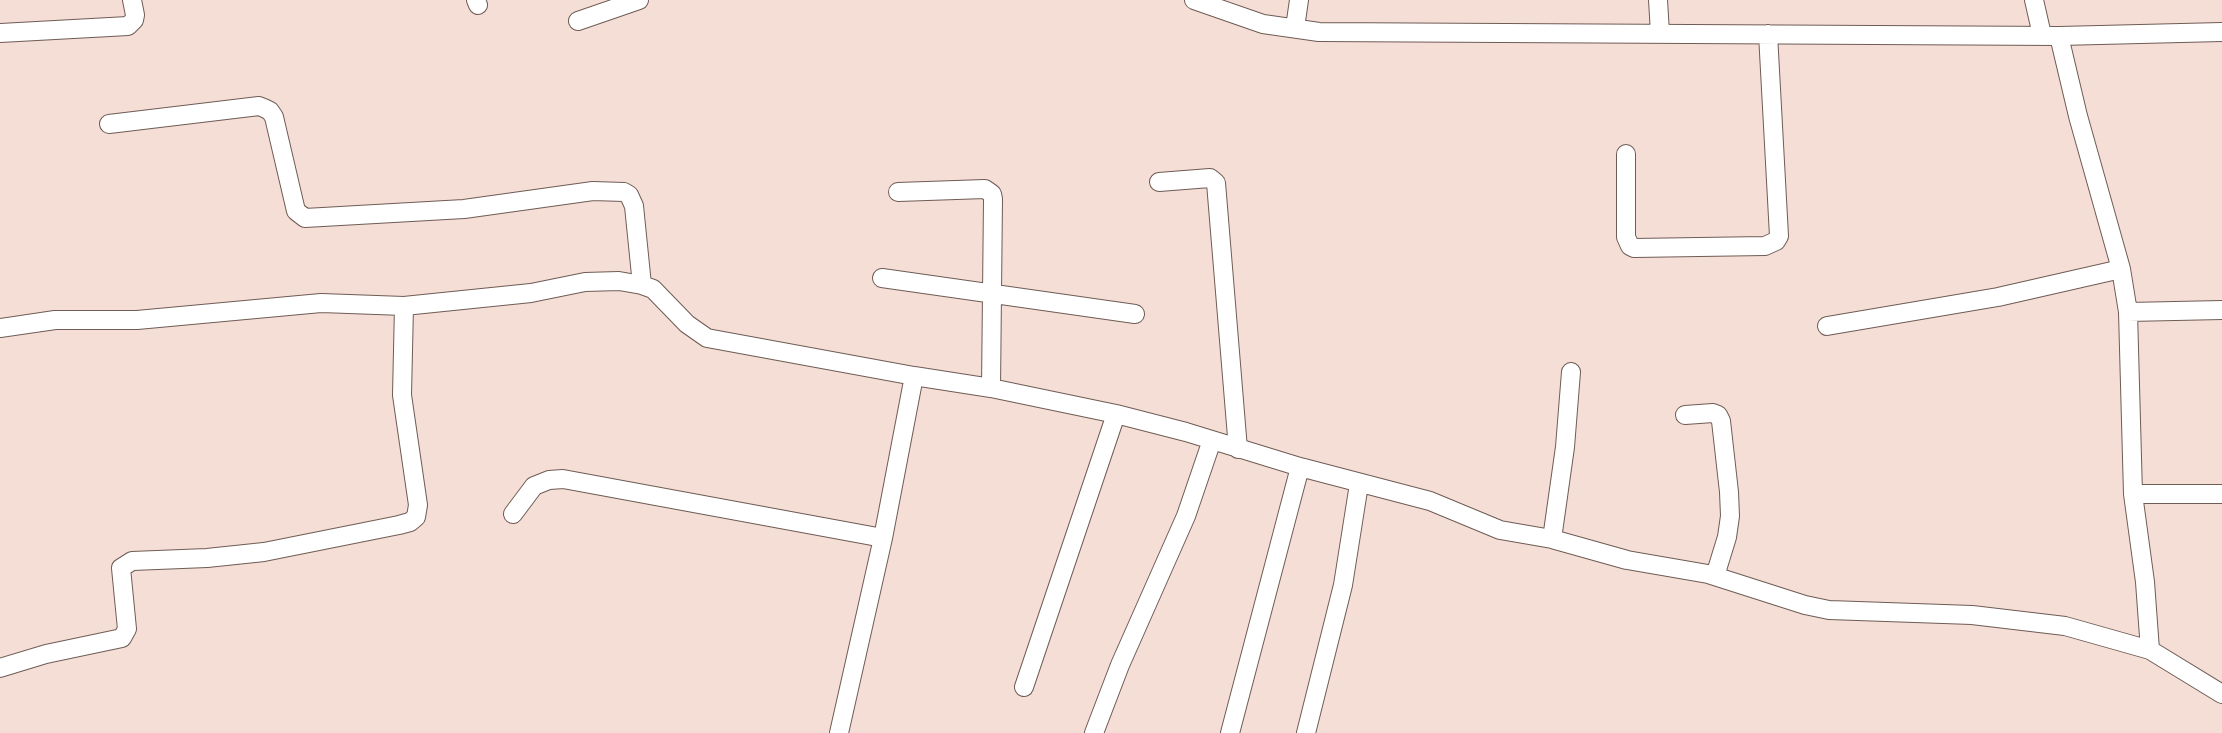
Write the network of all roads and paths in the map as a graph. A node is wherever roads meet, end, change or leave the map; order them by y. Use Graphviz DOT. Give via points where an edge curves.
graph roads {
  1 [pos="132,0"];
  2 [pos="639,0"];
  3 [pos="1194,0"];
  4 [pos="1299,0"];
  5 [pos="1658,0"];
  6 [pos="2034,0"];
  7 [pos="578,21"];
  8 [pos="1295,28"];
  9 [pos="2222,32"];
  10 [pos="0,33"];
  11 [pos="1660,33"];
  12 [pos="1768,34"];
  13 [pos="2051,35"];
  14 [pos="109,124"];
  15 [pos="1626,154"];
  16 [pos="1159,182"];
  17 [pos="898,192"];
  18 [pos="2121,269"];
  19 [pos="882,278"];
  20 [pos="642,285"];
  21 [pos="992,294"];
  22 [pos="404,306"];
  23 [pos="2222,310"];
  24 [pos="2128,312"];
  25 [pos="1135,314"];
  26 [pos="1827,326"];
  27 [pos="0,328"];
  28 [pos="1571,372"];
  29 [pos="914,376"];
  30 [pos="991,388"];
  31 [pos="1116,414"];
  32 [pos="1685,415"];
  33 [pos="1212,440"];
  34 [pos="1238,449"];
  35 [pos="1300,467"];
  36 [pos="1359,484"];
  37 [pos="2133,494"];
  38 [pos="2222,494"];
  39 [pos="513,514"];
  40 [pos="883,538"];
  41 [pos="1552,539"];
  42 [pos="1715,576"];
  43 [pos="2150,650"];
  44 [pos="0,668"];
  45 [pos="1024,687"];
  46 [pos="2222,694"];
  47 [pos="839,733"];
  48 [pos="1094,733"];
  49 [pos="1230,733"];
  50 [pos="1306,733"];
  1 -- 10 [label="street" via="134,20 128,26"];
  2 -- 7 [label="street"];
  3 -- 8 [label="street" via="1263,24"];
  4 -- 8 [label="street"];
  5 -- 11 [label="street"];
  6 -- 13 [label="street"];
  8 -- 11 [label="street" via="1318,32"];
  9 -- 13 [label="street"];
  11 -- 12 [label="street"];
  12 -- 13 [label="street"];
  12 -- 15 [label="street" via="1779,236 1776,241 1765,246 1630,246 1626,237"];
  13 -- 18 [label="street" via="2078,116"];
  14 -- 20 [label="street" via="259,106 264,108 274,117 296,211 305,218 464,209 578,193 624,192 634,206"];
  16 -- 34 [label="street" via="1210,178 1216,183"];
  17 -- 21 [label="street" via="988,190 994,199"];
  18 -- 24 [label="street"];
  18 -- 26 [label="street" via="1998,297"];
  19 -- 21 [label="street"];
  20 -- 22 [label="street" via="619,281 585,282 531,293"];
  20 -- 29 [label="street" via="653,289 687,324 707,338"];
  21 -- 25 [label="street"];
  21 -- 30 [label="street"];
  22 -- 27 [label="street" via="321,303 137,320 55,320"];
  22 -- 44 [label="street" via="402,395 418,505 416,517 399,525 264,552 132,561 122,568 127,629 122,638 46,654"];
  23 -- 24 [label="street"];
  24 -- 37 [label="street"];
  28 -- 41 [label="street" via="1565,447"];
  29 -- 30 [label="street"];
  29 -- 40 [label="street"];
  30 -- 31 [label="street"];
  31 -- 33 [label="street"];
  31 -- 45 [label="street"];
  32 -- 42 [label="street" via="1713,413 1721,421 1730,516"];
  33 -- 34 [label="street"];
  33 -- 48 [label="street" via="1186,516"];
  34 -- 35 [label="street"];
  35 -- 36 [label="street"];
  35 -- 49 [label="street"];
  36 -- 41 [label="street" via="1430,501 1500,530"];
  36 -- 50 [label="street" via="1343,584"];
  37 -- 38 [label="street"];
  37 -- 43 [label="street"];
  39 -- 40 [label="street" via="534,486 563,479"];
  40 -- 47 [label="street"];
  41 -- 42 [label="street" via="1627,560"];
  42 -- 43 [label="street" via="1829,610 1972,615 2033,622 2092,632"];
  43 -- 46 [label="street"];
}
